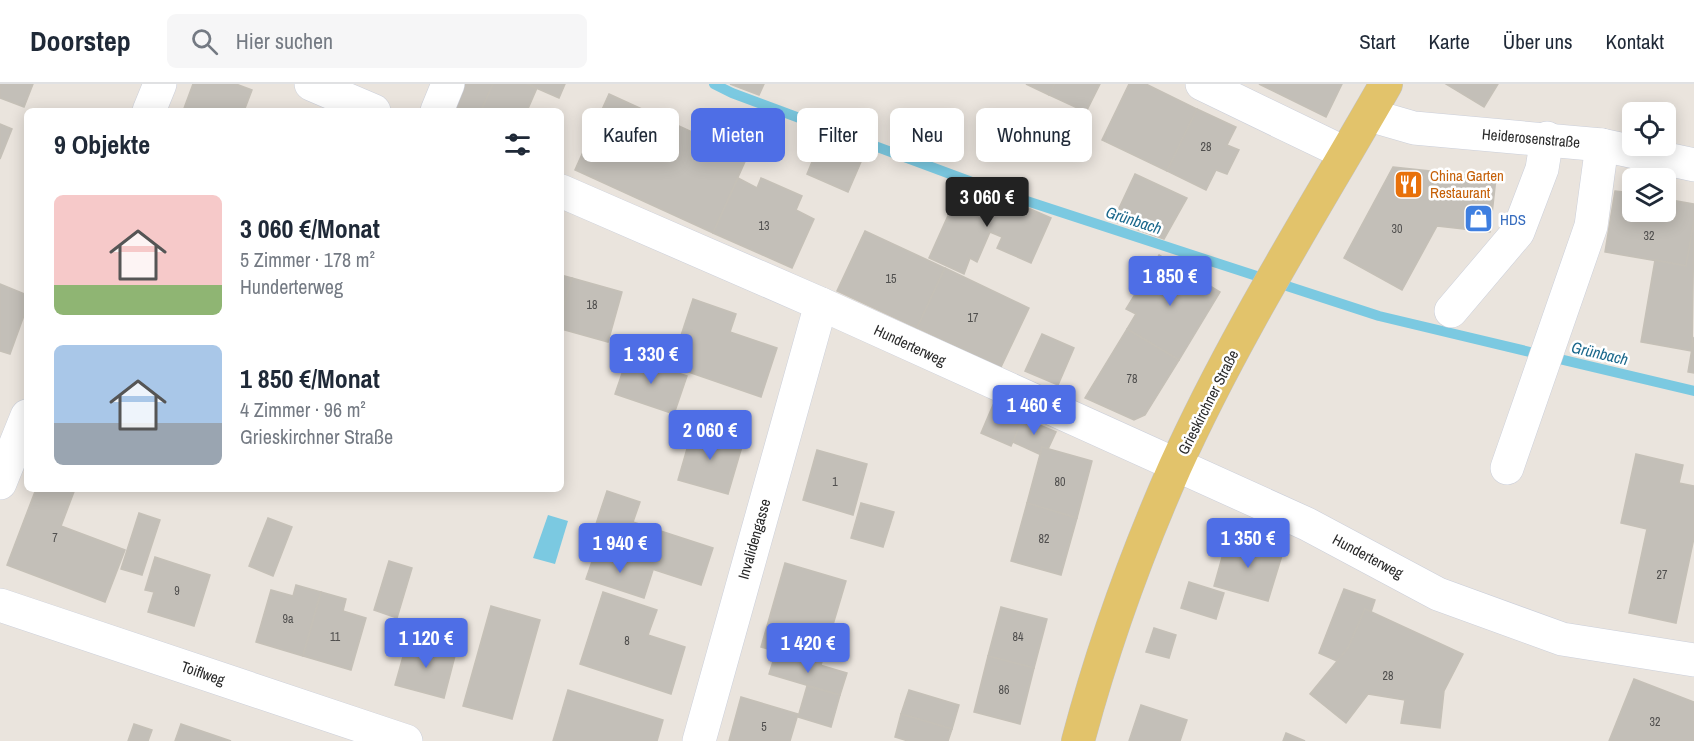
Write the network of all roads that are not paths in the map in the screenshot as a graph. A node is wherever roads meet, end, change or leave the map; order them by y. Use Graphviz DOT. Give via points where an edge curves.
graph roads {
  1 [pos="160,84"];
  2 [pos="448,84"];
  3 [pos="1202,84"];
  4 [pos="1386,84"];
  5 [pos="322,86"];
  6 [pos="150,108"];
  7 [pos="368,108"];
  8 [pos="438,108"];
  9 [pos="1369,115"];
  10 [pos="1547,138"];
  11 [pos="1602,145"];
  12 [pos="1345,153"];
  13 [pos="1694,165"];
  14 [pos="564,192"];
  15 [pos="821,304"];
  16 [pos="1451,311"];
  17 [pos="24,423"];
  18 [pos="1175,467"];
  19 [pos="1508,468"];
  20 [pos="0,483"];
  21 [pos="0,605"];
  22 [pos="1694,660"];
  23 [pos="406,741"];
  24 [pos="699,741"];
  25 [pos="1078,741"];
  1 -- 6 [label="street"];
  2 -- 8 [label="street"];
  3 -- 12 [label="street"];
  4 -- 9 [label="main road, Grieskirchner Straße"];
  5 -- 7 [label="street"];
  9 -- 10 [label="street, Heiderosenstraße" via="1414,128"];
  9 -- 12 [label="main road, Grieskirchner Straße"];
  10 -- 11 [label="street, Heiderosenstraße"];
  10 -- 16 [label="street" via="1542,169 1518,232"];
  11 -- 13 [label="street, Heiderosenstraße"];
  11 -- 19 [label="street" via="1591,225"];
  12 -- 18 [label="main road, Grieskirchner Straße" via="1258,306"];
  14 -- 15 [label="street, Hunderterweg"];
  15 -- 18 [label="street, Hunderterweg"];
  15 -- 24 [label="street, Invalidengasse"];
  17 -- 20 [label="street"];
  18 -- 22 [label="street, Hunderterweg" via="1307,524 1438,594 1562,639"];
  18 -- 25 [label="main road, Grieskirchner Straße" via="1098,666"];
  21 -- 23 [label="street, Toiflweg"];
}
